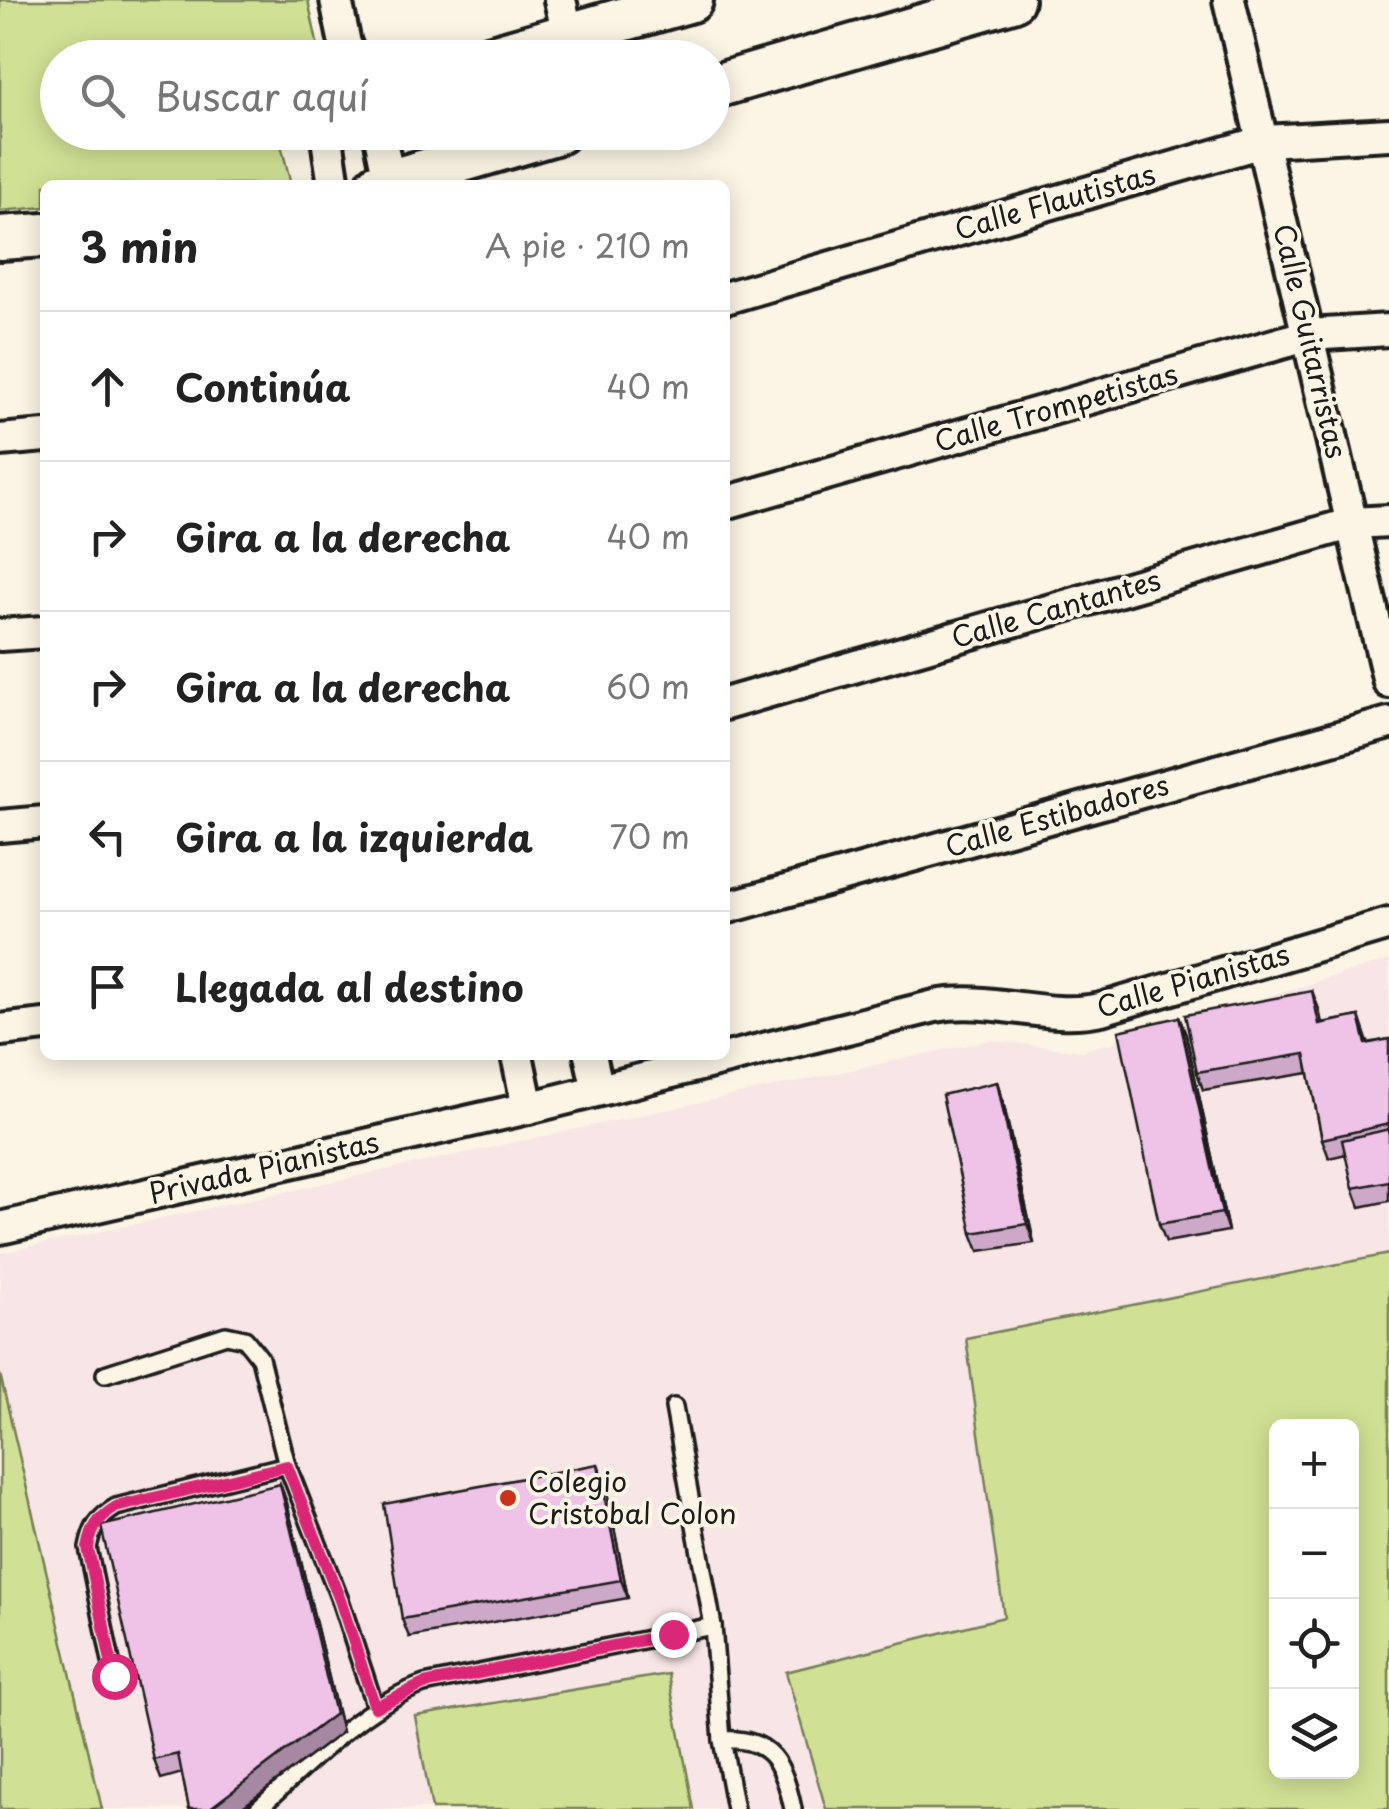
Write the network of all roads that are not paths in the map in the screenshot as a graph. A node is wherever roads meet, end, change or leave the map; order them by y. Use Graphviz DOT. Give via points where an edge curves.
graph roads {
  1 [pos="336,0"];
  2 [pos="691,0"];
  3 [pos="1012,0"];
  4 [pos="1229,0"];
  5 [pos="564,17"];
  6 [pos="344,40"];
  7 [pos="521,40"];
  8 [pos="730,83"];
  9 [pos="1389,134"];
  10 [pos="1265,141"];
  11 [pos="329,150"];
  12 [pos="381,150"];
  13 [pos="498,150"];
  14 [pos="333,180"];
  15 [pos="385,180"];
  16 [pos="399,180"];
  17 [pos="40,234"];
  18 [pos="0,238"];
  19 [pos="730,297"];
  20 [pos="1389,330"];
  21 [pos="1309,335"];
  22 [pos="40,436"];
  23 [pos="0,440"];
  24 [pos="730,503"];
  25 [pos="1389,522"];
  26 [pos="1352,523"];
  27 [pos="40,632"];
  28 [pos="0,636"];
  29 [pos="1389,682"];
  30 [pos="730,703"];
  31 [pos="1389,723"];
  32 [pos="40,822"];
  33 [pos="0,826"];
  34 [pos="730,907"];
  35 [pos="1389,924"];
  36 [pos="40,1026"];
  37 [pos="0,1030"];
  38 [pos="730,1058"];
  39 [pos="517,1060"];
  40 [pos="591,1060"];
  41 [pos="720,1060"];
  42 [pos="598,1090"];
  43 [pos="528,1108"];
  44 [pos="0,1228"];
  45 [pos="104,1374"];
  46 [pos="674,1407"];
  47 [pos="287,1466"];
  48 [pos="713,1626"];
  49 [pos="114,1676"];
  50 [pos="375,1707"];
  51 [pos="722,1740"];
  52 [pos="258,1809"];
  53 [pos="735,1809"];
  54 [pos="793,1809"];
  1 -- 6 [label="street"];
  2 -- 5 [label="street"];
  3 -- 8 [label="street"];
  4 -- 10 [label="street, Calle Guitarristas"];
  5 -- 7 [label="street"];
  9 -- 10 [label="street, Calle Flautistas"];
  10 -- 19 [label="street, Calle Flautistas"];
  10 -- 21 [label="street, Calle Guitarristas"];
  11 -- 14 [label="street"];
  12 -- 15 [label="street"];
  13 -- 16 [label="street"];
  17 -- 18 [label="street"];
  20 -- 21 [label="street, Calle Trompetistas"];
  21 -- 24 [label="street, Calle Trompetistas"];
  21 -- 26 [label="street, Calle Guitarristas"];
  22 -- 23 [label="street"];
  25 -- 26 [label="street, Calle Cantantes"];
  26 -- 29 [label="street, Calle Guitarristas"];
  26 -- 30 [label="street, Calle Cantantes"];
  27 -- 28 [label="street"];
  31 -- 34 [label="street, Calle Estibadores"];
  32 -- 33 [label="street"];
  35 -- 38 [label="street, Calle Pianistas" via="1088,1012 956,1002"];
  36 -- 37 [label="street"];
  39 -- 43 [label="street"];
  40 -- 42 [label="street"];
  41 -- 42 [label="street, Calle Pianistas"];
  42 -- 43 [label="street, Calle Pianistas"];
  43 -- 44 [label="street, Privada Pianistas"];
  45 -- 47 [label="lane" via="226,1335 245,1339 260,1358"];
  46 -- 48 [label="lane"];
  47 -- 49 [label="lane" via="116,1507 100,1517 88,1548"];
  47 -- 50 [label="lane"];
  48 -- 50 [label="lane" via="424,1684"];
  48 -- 51 [label="lane"];
  50 -- 52 [label="lane"];
  51 -- 53 [label="lane"];
  51 -- 54 [label="lane" via="764,1748 787,1780"];
}
